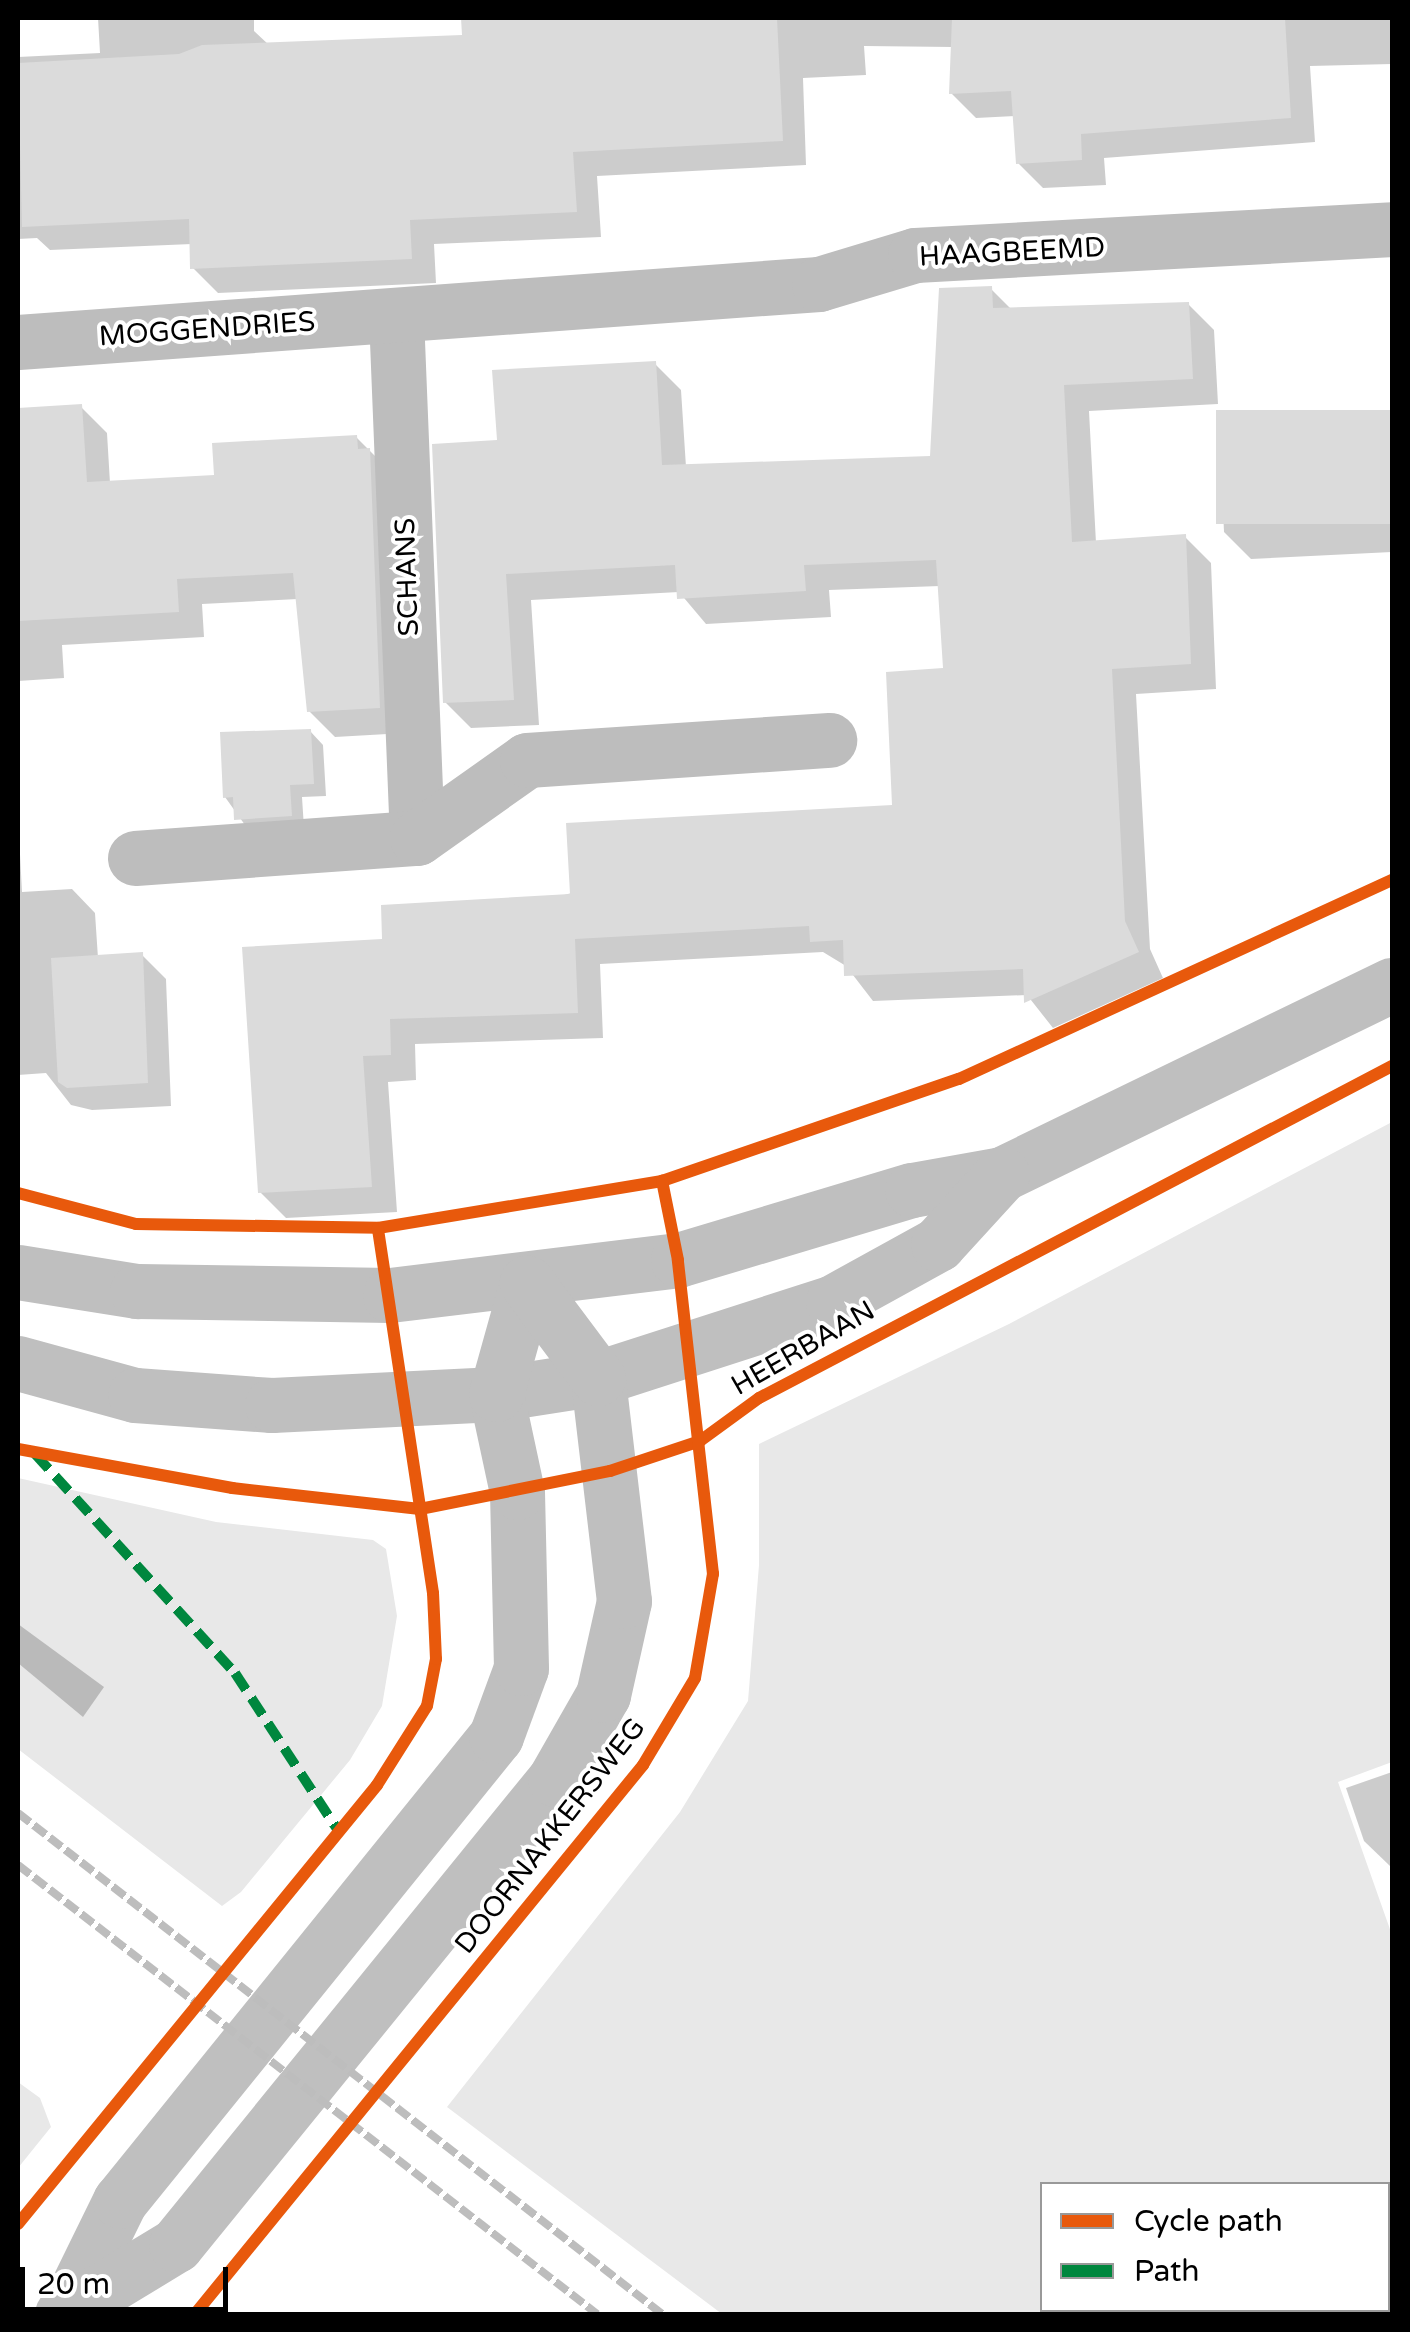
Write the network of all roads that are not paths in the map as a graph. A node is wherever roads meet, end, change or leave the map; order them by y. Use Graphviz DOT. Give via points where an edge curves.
graph roads {
  1 [pos="1392,229"];
  2 [pos="396,316"];
  3 [pos="18,342"];
  4 [pos="829,740"];
  5 [pos="417,838"];
  6 [pos="135,858"];
  7 [pos="1392,985"];
  8 [pos="1002,1174"];
  9 [pos="18,1272"];
  10 [pos="526,1282"];
  11 [pos="18,1364"];
  12 [pos="598,1378"];
  13 [pos="496,1394"];
  14 [pos="64,2313"];
  1 -- 2 [label="street, HAAGBEEMD" via="915,255 819,284"];
  2 -- 3 [label="street, MOGGENDRIES"];
  2 -- 5 [label="street, SCHANS"];
  4 -- 5 [label="street" via="527,760"];
  5 -- 6 [label="street"];
  7 -- 8 [label="street, HEERBAAN"];
  8 -- 10 [label="street, HEERBAAN" via="912,1190 678,1260"];
  8 -- 12 [label="street, HEERBAAN" via="938,1244 832,1302"];
  9 -- 10 [label="street, HEERBAAN" via="137,1291 390,1294"];
  10 -- 12 [label="street"];
  10 -- 13 [label="street, DOORNAKKERSWEG"];
  11 -- 13 [label="street, HEERBAAN" via="136,1395 272,1405"];
  12 -- 13 [label="street, HEERBAAN"];
  12 -- 14 [label="street, DOORNAKKERSWEG" via="624,1600 602,1695 556,1779 176,2245"];
  13 -- 14 [label="street, DOORNAKKERSWEG" via="517,1492 521,1668 496,1736 120,2200"];
}
